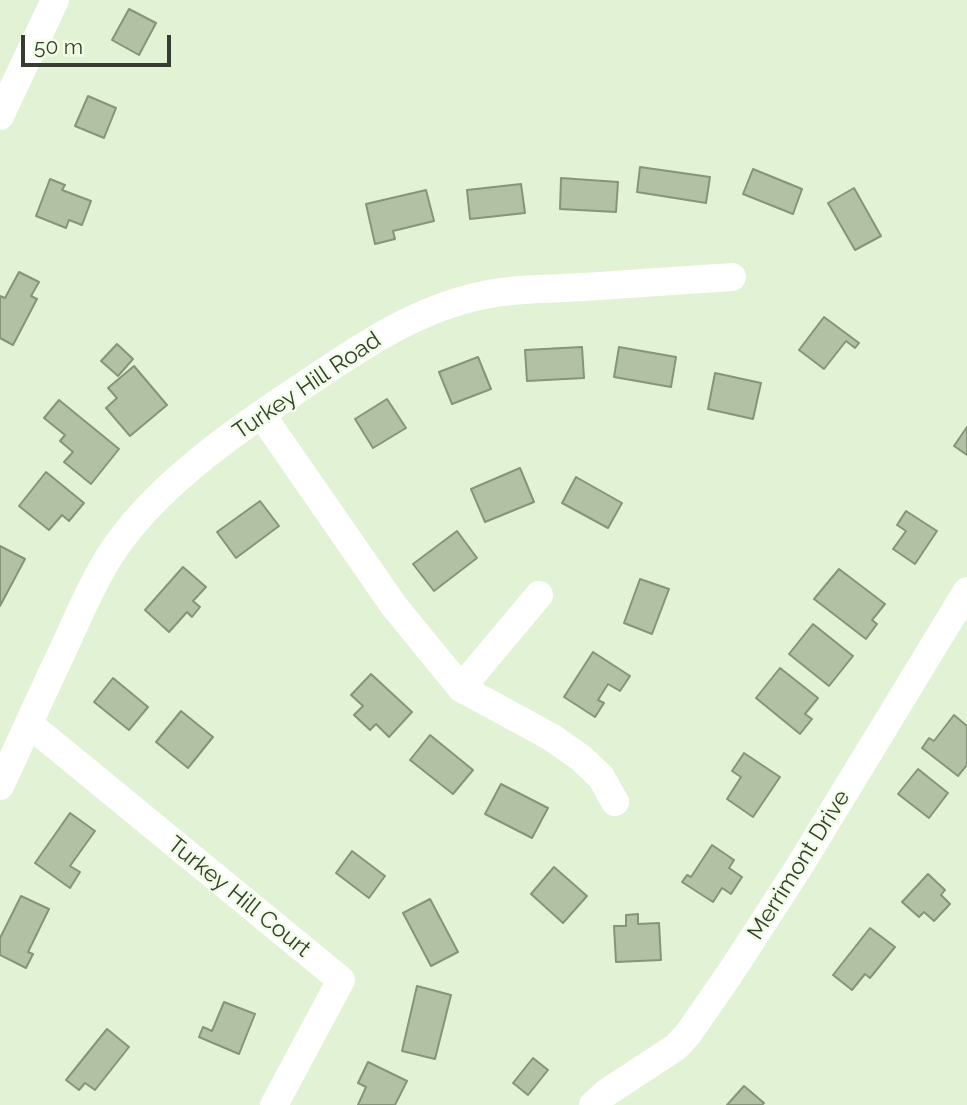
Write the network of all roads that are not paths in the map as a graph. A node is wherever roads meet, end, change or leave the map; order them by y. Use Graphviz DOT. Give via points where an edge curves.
graph roads {
  1 [pos="55,0"];
  2 [pos="0,116"];
  3 [pos="732,277"];
  4 [pos="261,414"];
  5 [pos="967,591"];
  6 [pos="539,595"];
  7 [pos="461,688"];
  8 [pos="29,724"];
  9 [pos="0,786"];
  10 [pos="615,802"];
  11 [pos="274,1105"];
  12 [pos="593,1105"];
  1 -- 2 [label="street"];
  3 -- 4 [label="street, Turkey Hill Road" via="483,295 405,322"];
  4 -- 7 [label="street" via="394,606"];
  4 -- 8 [label="street, Turkey Hill Road" via="202,459 130,527 87,597"];
  5 -- 12 [label="street, Merrimont Drive" via="799,867 688,1034"];
  6 -- 7 [label="street"];
  7 -- 10 [label="street" via="581,758 601,777"];
  8 -- 9 [label="street, Turkey Hill Road"];
  8 -- 11 [label="street, Turkey Hill Court" via="341,980"];
}
